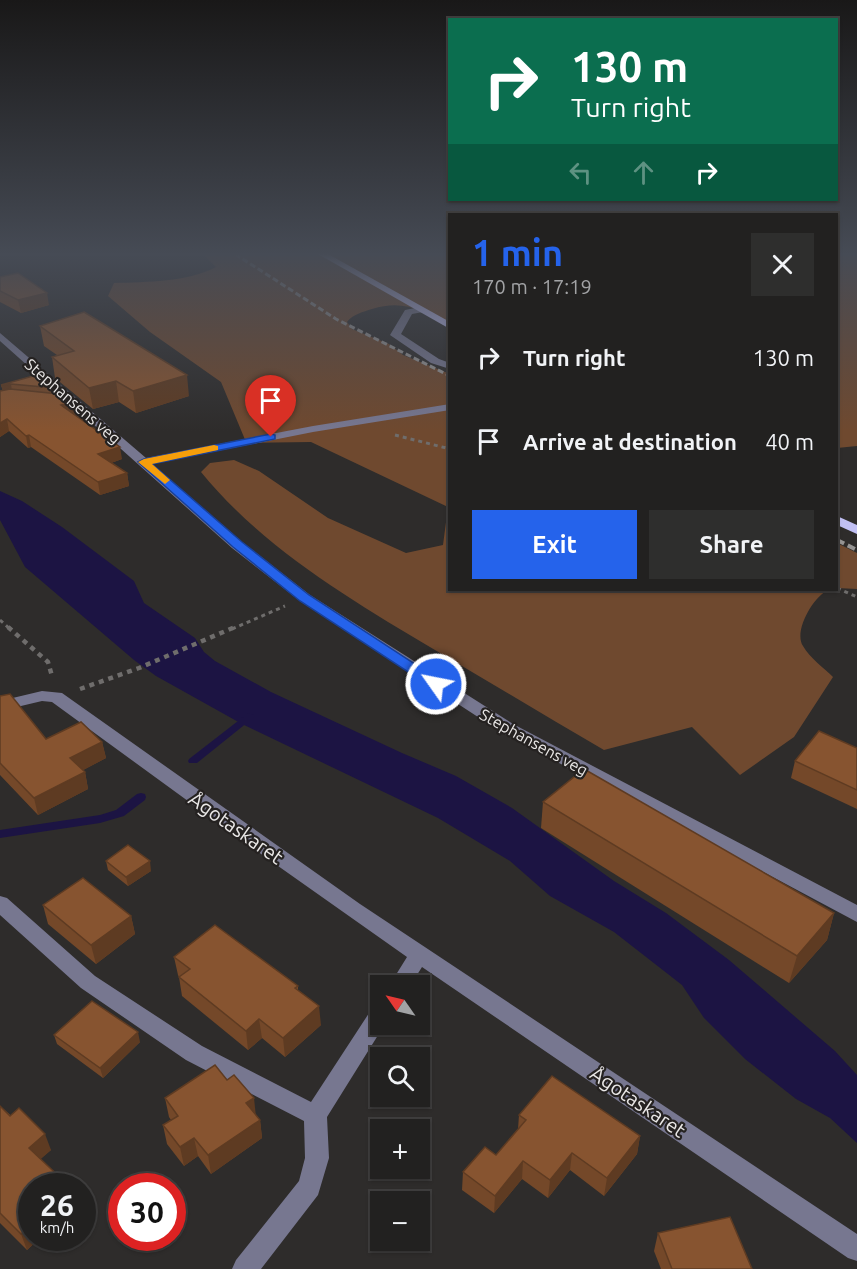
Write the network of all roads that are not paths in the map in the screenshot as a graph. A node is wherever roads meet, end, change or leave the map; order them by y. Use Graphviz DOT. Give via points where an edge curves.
graph roads {
  1 [pos="407,313"];
  2 [pos="426,313"];
  3 [pos="448,325"];
  4 [pos="0,336"];
  5 [pos="0,350"];
  6 [pos="15,350"];
  7 [pos="448,365"];
  8 [pos="54,399"];
  9 [pos="75,402"];
  10 [pos="448,407"];
  11 [pos="144,462"];
  12 [pos="838,520"];
  13 [pos="857,530"];
  14 [pos="0,706"];
  15 [pos="0,903"];
  16 [pos="857,914"];
  17 [pos="419,954"];
  18 [pos="406,975"];
  19 [pos="370,1030"];
  20 [pos="315,1115"];
  21 [pos="857,1249"];
  22 [pos="245,1269"];
  1 -- 7 [label="street" via="395,335"];
  2 -- 3 [label="main road"];
  4 -- 6 [label="street, Stephansens veg"];
  5 -- 6 [label="street, Stephansens veg"];
  6 -- 9 [label="street, Stephansens veg"];
  8 -- 9 [label="street"];
  9 -- 11 [label="street, Stephansens veg"];
  10 -- 11 [label="street"];
  11 -- 16 [label="street, Stephansens veg" via="237,545 305,598 507,728"];
  12 -- 13 [label="main road"];
  14 -- 17 [label="street, Ågotaskaret" via="42,696 56,697"];
  15 -- 20 [label="street" via="88,982 194,1053"];
  17 -- 18 [label="street"];
  17 -- 21 [label="street, Ågotaskaret"];
  19 -- 20 [label="street"];
  20 -- 22 [label="street" via="317,1158 309,1187"];
}
